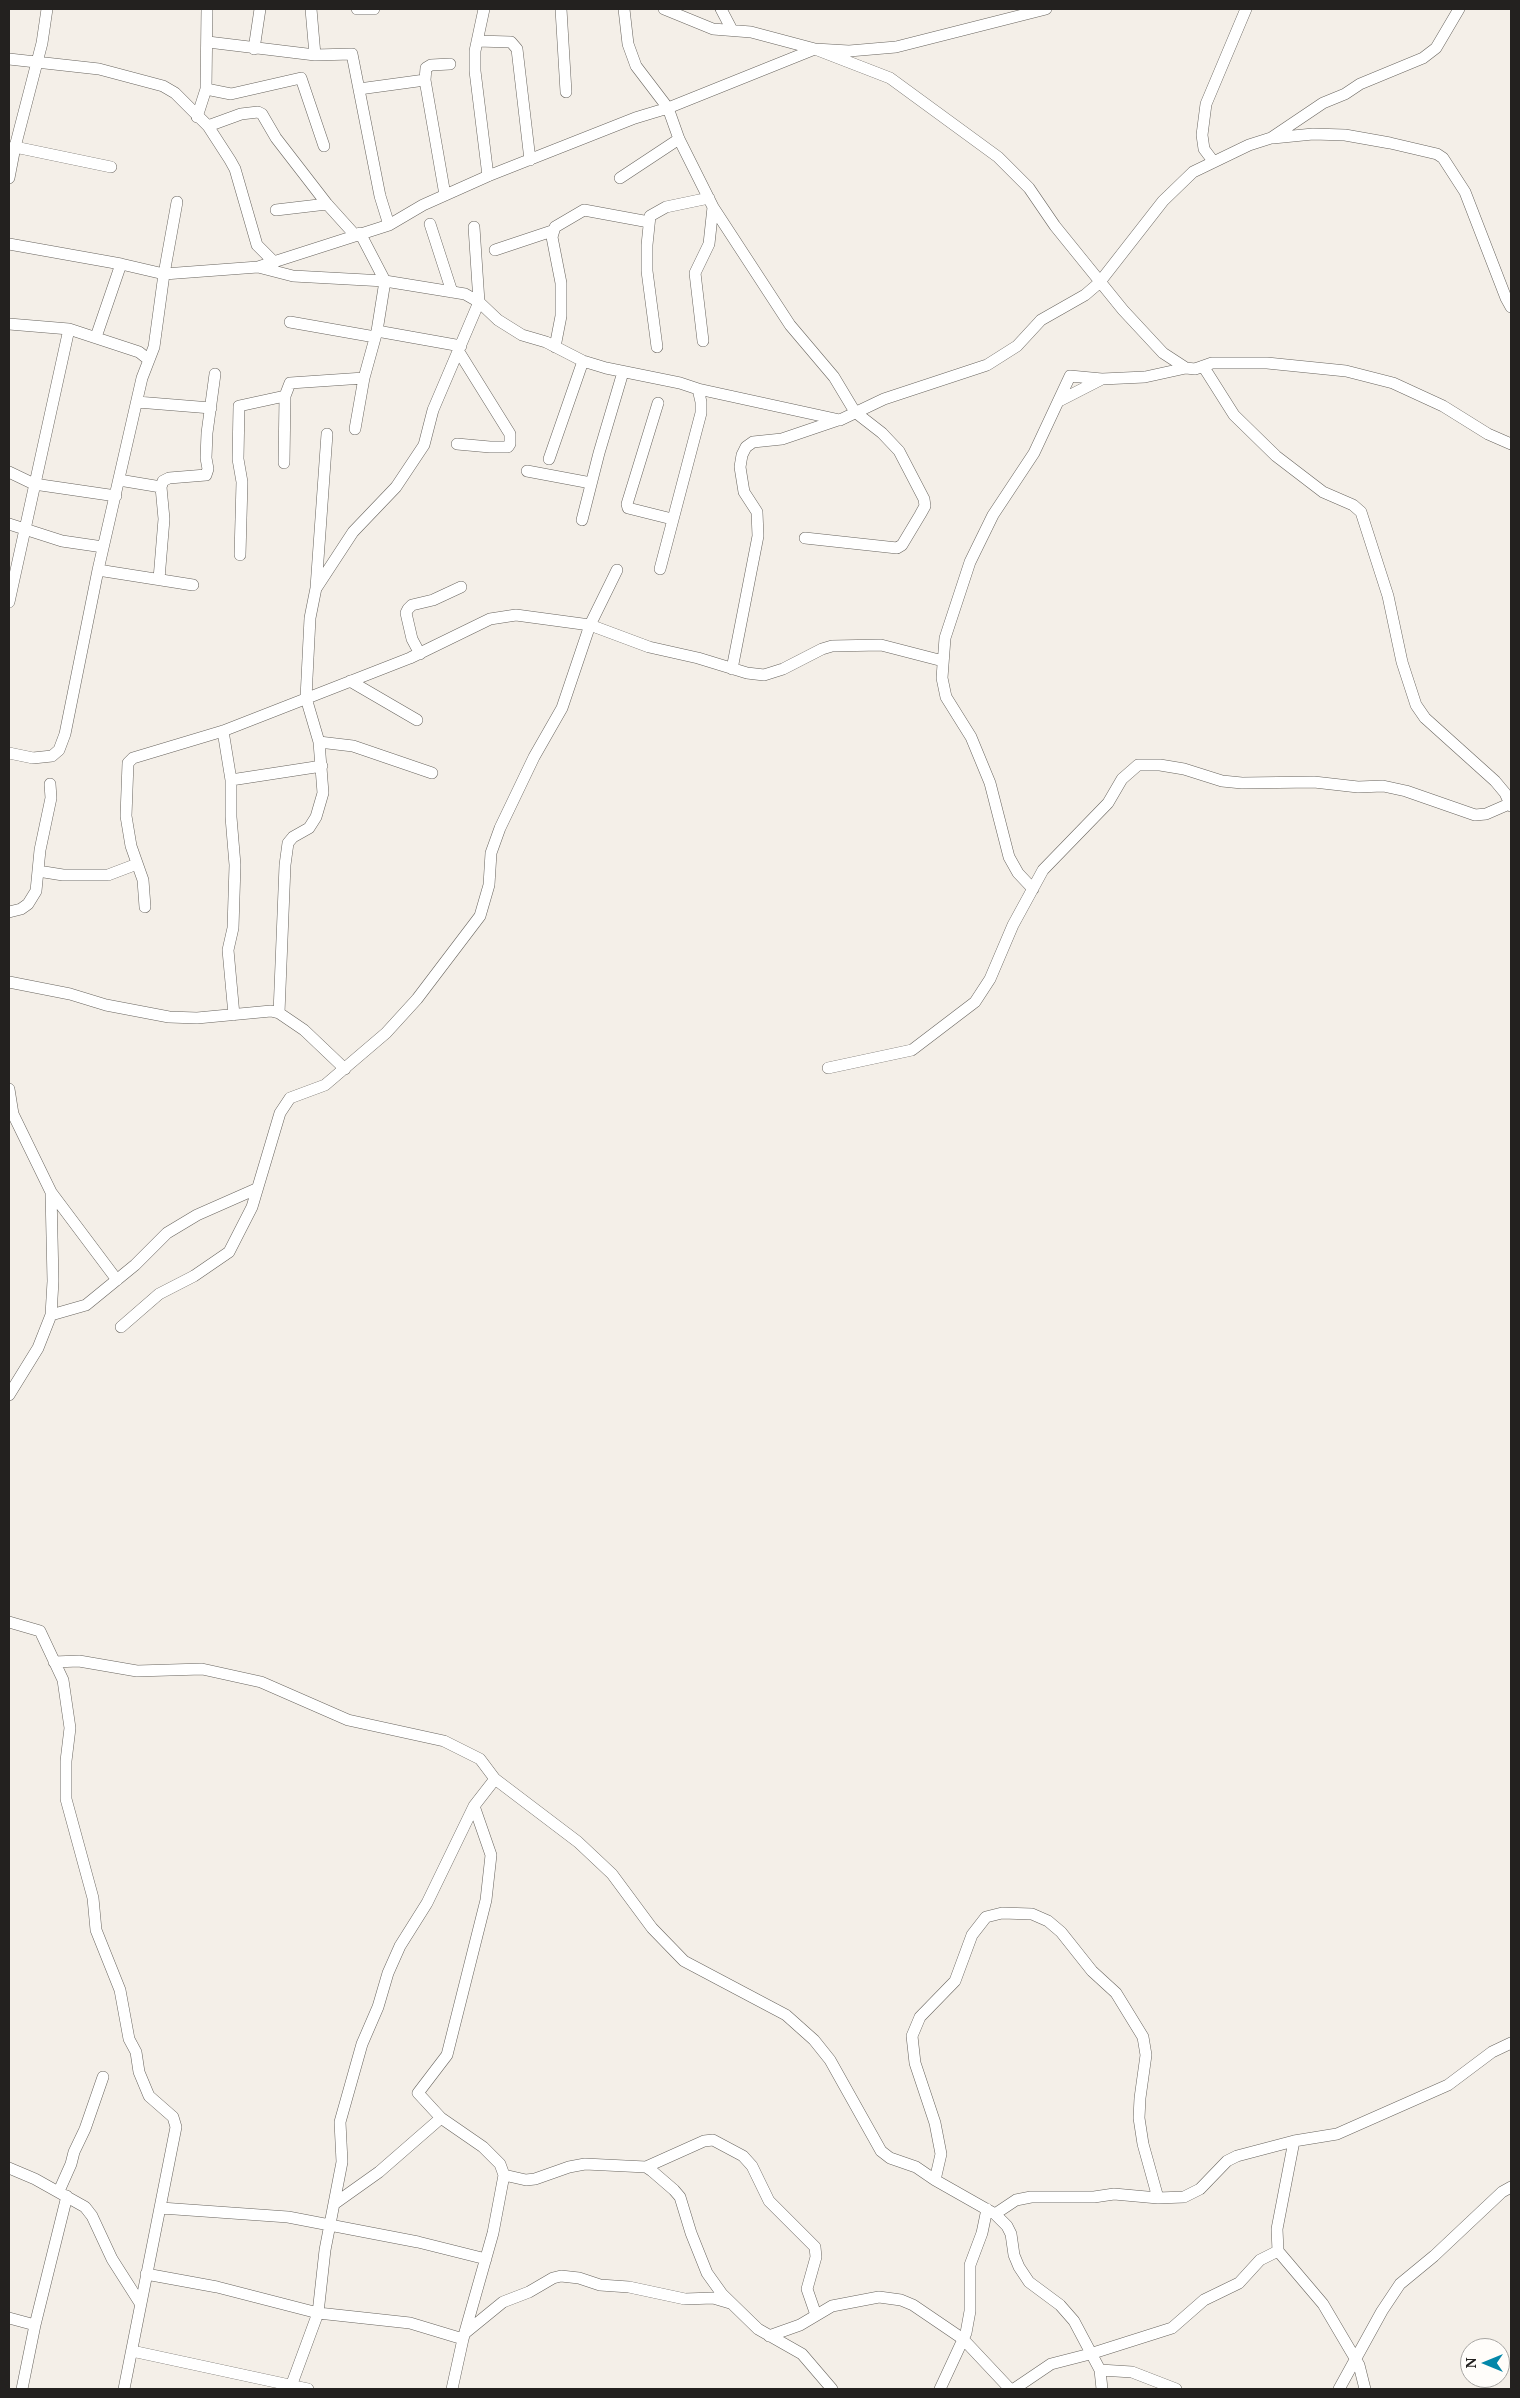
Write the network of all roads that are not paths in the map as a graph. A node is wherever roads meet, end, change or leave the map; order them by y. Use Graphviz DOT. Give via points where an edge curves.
graph roads {
  1 [pos="47,9"];
  2 [pos="208,9"];
  3 [pos="260,9"];
  4 [pos="310,9"];
  5 [pos="357,9"];
  6 [pos="374,9"];
  7 [pos="484,9"];
  8 [pos="561,9"];
  9 [pos="624,9"];
  10 [pos="664,9"];
  11 [pos="721,9"];
  12 [pos="1046,9"];
  13 [pos="1246,9"];
  14 [pos="1459,9"];
  15 [pos="732,30"];
  16 [pos="477,41"];
  17 [pos="208,42"];
  18 [pos="254,49"];
  19 [pos="815,49"];
  20 [pos="315,55"];
  21 [pos="9,59"];
  22 [pos="37,62"];
  23 [pos="450,64"];
  24 [pos="425,80"];
  25 [pos="206,89"];
  26 [pos="358,90"];
  27 [pos="566,92"];
  28 [pos="668,108"];
  29 [pos="198,117"];
  30 [pos="208,126"];
  31 [pos="1271,138"];
  32 [pos="679,139"];
  33 [pos="324,146"];
  34 [pos="12,147"];
  35 [pos="530,160"];
  36 [pos="1213,161"];
  37 [pos="111,167"];
  38 [pos="488,176"];
  39 [pos="9,178"];
  40 [pos="620,178"];
  41 [pos="445,195"];
  42 [pos="177,202"];
  43 [pos="711,202"];
  44 [pos="327,204"];
  45 [pos="276,210"];
  46 [pos="650,222"];
  47 [pos="430,224"];
  48 [pos="389,225"];
  49 [pos="474,227"];
  50 [pos="552,231"];
  51 [pos="357,234"];
  52 [pos="9,244"];
  53 [pos="495,250"];
  54 [pos="273,261"];
  55 [pos="121,264"];
  56 [pos="258,267"];
  57 [pos="164,274"];
  58 [pos="385,281"];
  59 [pos="1099,283"];
  60 [pos="452,292"];
  61 [pos="479,302"];
  62 [pos="1511,307"];
  63 [pos="290,322"];
  64 [pos="9,324"];
  65 [pos="69,329"];
  66 [pos="376,334"];
  67 [pos="96,337"];
  68 [pos="703,341"];
  69 [pos="555,347"];
  70 [pos="657,347"];
  71 [pos="460,349"];
  72 [pos="150,360"];
  73 [pos="584,361"];
  74 [pos="1203,366"];
  75 [pos="1186,368"];
  76 [pos="623,372"];
  77 [pos="216,374"];
  78 [pos="364,378"];
  79 [pos="1102,379"];
  80 [pos="698,389"];
  81 [pos="285,396"];
  82 [pos="1060,400"];
  83 [pos="137,402"];
  84 [pos="658,403"];
  85 [pos="210,408"];
  86 [pos="855,412"];
  87 [pos="840,420"];
  88 [pos="355,429"];
  89 [pos="327,434"];
  90 [pos="457,444"];
  91 [pos="1511,444"];
  92 [pos="549,460"];
  93 [pos="284,463"];
  94 [pos="527,471"];
  95 [pos="9,472"];
  96 [pos="119,480"];
  97 [pos="591,482"];
  98 [pos="34,484"];
  99 [pos="162,487"];
  100 [pos="116,496"];
  101 [pos="672,519"];
  102 [pos="582,520"];
  103 [pos="9,524"];
  104 [pos="24,528"];
  105 [pos="805,538"];
  106 [pos="103,547"];
  107 [pos="240,555"];
  108 [pos="98,570"];
  109 [pos="617,570"];
  110 [pos="660,570"];
  111 [pos="159,579"];
  112 [pos="193,585"];
  113 [pos="460,587"];
  114 [pos="316,588"];
  115 [pos="9,602"];
  116 [pos="590,625"];
  117 [pos="420,654"];
  118 [pos="944,662"];
  119 [pos="732,669"];
  120 [pos="350,681"];
  121 [pos="306,698"];
  122 [pos="417,720"];
  123 [pos="223,731"];
  124 [pos="319,742"];
  125 [pos="9,753"];
  126 [pos="322,766"];
  127 [pos="432,773"];
  128 [pos="231,780"];
  129 [pos="50,784"];
  130 [pos="1510,805"];
  131 [pos="137,864"];
  132 [pos="38,871"];
  133 [pos="1032,889"];
  134 [pos="145,907"];
  135 [pos="9,912"];
  136 [pos="9,982"];
  137 [pos="279,1013"];
  138 [pos="234,1015"];
  139 [pos="828,1068"];
  140 [pos="345,1069"];
  141 [pos="9,1089"];
  142 [pos="11,1116"];
  143 [pos="256,1189"];
  144 [pos="51,1192"];
  145 [pos="117,1280"];
  146 [pos="51,1315"];
  147 [pos="121,1326"];
  148 [pos="9,1395"];
  149 [pos="9,1622"];
  150 [pos="54,1662"];
  151 [pos="495,1779"];
  152 [pos="474,1806"];
  153 [pos="1511,2043"];
  154 [pos="103,2077"];
  155 [pos="441,2118"];
  156 [pos="1294,2141"];
  157 [pos="646,2167"];
  158 [pos="9,2168"];
  159 [pos="504,2175"];
  160 [pos="935,2180"];
  161 [pos="1511,2187"];
  162 [pos="63,2194"];
  163 [pos="1158,2198"];
  164 [pos="334,2204"];
  165 [pos="161,2208"];
  166 [pos="991,2212"];
  167 [pos="330,2224"];
  168 [pos="1278,2251"];
  169 [pos="486,2259"];
  170 [pos="146,2274"];
  171 [pos="140,2303"];
  172 [pos="731,2303"];
  173 [pos="318,2313"];
  174 [pos="816,2315"];
  175 [pos="9,2318"];
  176 [pos="34,2325"];
  177 [pos="464,2336"];
  178 [pos="769,2336"];
  179 [pos="963,2339"];
  180 [pos="132,2351"];
  181 [pos="1090,2354"];
  182 [pos="1355,2359"];
  183 [pos="1100,2370"];
  184 [pos="291,2388"];
  185 [pos="22,2389"];
  186 [pos="124,2389"];
  187 [pos="308,2389"];
  188 [pos="452,2389"];
  189 [pos="832,2389"];
  190 [pos="940,2389"];
  191 [pos="1010,2389"];
  192 [pos="1014,2389"];
  193 [pos="1102,2389"];
  194 [pos="1176,2389"];
  195 [pos="1339,2389"];
  196 [pos="1365,2389"];
  1 -- 22 [label="street"];
  2 -- 17 [label="street"];
  3 -- 18 [label="street"];
  4 -- 20 [label="street"];
  5 -- 6 [label="street"];
  7 -- 16 [label="street"];
  8 -- 27 [label="street"];
  9 -- 28 [label="street" via="628,44 636,66"];
  10 -- 15 [label="street" via="700,25"];
  11 -- 15 [label="street"];
  12 -- 19 [label="street" via="896,47 849,51"];
  13 -- 36 [label="street" via="1206,104 1202,134 1204,149"];
  14 -- 31 [label="street" via="1436,48 1423,58 1323,103"];
  15 -- 19 [label="street" via="752,32"];
  16 -- 35 [label="street" via="511,42 517,49"];
  16 -- 38 [label="street" via="475,72"];
  17 -- 18 [label="street"];
  17 -- 25 [label="street"];
  18 -- 20 [label="street"];
  19 -- 28 [label="street"];
  19 -- 59 [label="street" via="890,78 998,157 1029,188"];
  20 -- 26 [label="street" via="351,53"];
  21 -- 22 [label="street"];
  22 -- 29 [label="street" via="99,69 163,86 175,93"];
  22 -- 34 [label="street"];
  23 -- 24 [label="street" via="430,65 426,68"];
  24 -- 26 [label="street"];
  24 -- 41 [label="street"];
  25 -- 29 [label="street"];
  25 -- 33 [label="street" via="231,94 301,78"];
  26 -- 48 [label="street"];
  28 -- 32 [label="street"];
  28 -- 35 [label="street"];
  29 -- 30 [label="street"];
  30 -- 44 [label="street" via="241,114 262,114 276,138"];
  30 -- 54 [label="street" via="235,169 257,245"];
  31 -- 36 [label="street"];
  31 -- 62 [label="street" via="1345,135 1444,158 1465,192"];
  32 -- 40 [label="street"];
  32 -- 43 [label="street"];
  34 -- 37 [label="street"];
  34 -- 39 [label="street"];
  35 -- 38 [label="street"];
  36 -- 59 [label="street" via="1193,172 1163,201"];
  38 -- 41 [label="street"];
  41 -- 48 [label="street"];
  42 -- 57 [label="street"];
  43 -- 46 [label="street" via="666,207 654,212"];
  43 -- 68 [label="street" via="709,244 695,273"];
  43 -- 86 [label="street" via="790,325 834,376"];
  44 -- 45 [label="street"];
  44 -- 51 [label="street"];
  46 -- 50 [label="street" via="584,210"];
  46 -- 70 [label="street" via="647,271"];
  47 -- 60 [label="street"];
  48 -- 51 [label="street"];
  49 -- 61 [label="street"];
  50 -- 53 [label="street"];
  50 -- 69 [label="street" via="561,283 561,316"];
  51 -- 54 [label="street" via="294,257"];
  51 -- 58 [label="street"];
  52 -- 55 [label="street"];
  54 -- 56 [label="street"];
  55 -- 57 [label="street"];
  55 -- 67 [label="street"];
  56 -- 57 [label="street"];
  56 -- 58 [label="street" via="293,276"];
  57 -- 72 [label="street" via="157,333"];
  58 -- 60 [label="street"];
  58 -- 66 [label="street"];
  59 -- 75 [label="street" via="1163,353"];
  59 -- 86 [label="street" via="1085,295 1041,320 1017,346 987,365"];
  60 -- 61 [label="street" via="465,294"];
  61 -- 69 [label="street" via="498,320 522,335"];
  61 -- 71 [label="street"];
  63 -- 66 [label="street"];
  64 -- 65 [label="street"];
  65 -- 67 [label="street"];
  65 -- 98 [label="street"];
  66 -- 71 [label="street"];
  66 -- 78 [label="street"];
  67 -- 72 [label="street" via="139,352"];
  69 -- 73 [label="street"];
  71 -- 90 [label="street" via="510,434 510,444 508,448"];
  71 -- 114 [label="street" via="433,410 424,445 396,487 353,532"];
  72 -- 83 [label="street"];
  73 -- 76 [label="street"];
  73 -- 92 [label="street"];
  74 -- 75 [label="street"];
  74 -- 91 [label="street" via="1212,363 1293,364 1346,370 1393,383 1444,406 1488,434"];
  74 -- 130 [label="street" via="1234,415 1276,456 1323,492 1361,512 1388,596 1402,662 1416,705 1425,718 1495,781"];
  75 -- 79 [label="street" via="1145,377"];
  76 -- 80 [label="street"];
  76 -- 97 [label="street"];
  77 -- 85 [label="street"];
  78 -- 81 [label="street" via="294,381"];
  78 -- 88 [label="street"];
  79 -- 82 [label="street"];
  79 -- 82 [label="street" via="1070,376"];
  80 -- 87 [label="street"];
  80 -- 101 [label="street" via="701,413"];
  81 -- 93 [label="street"];
  81 -- 107 [label="street" via="239,406"];
  82 -- 118 [label="street" via="1034,453 993,515 970,562 945,638"];
  83 -- 85 [label="street"];
  83 -- 96 [label="street"];
  84 -- 101 [label="street" via="626,504 628,508"];
  85 -- 99 [label="street" via="206,475 169,478 163,480"];
  86 -- 87 [label="street"];
  86 -- 105 [label="street" via="887,437 899,451 915,478 925,506 897,548"];
  87 -- 119 [label="street" via="782,439 753,442 742,455 740,466 744,492 757,512 758,536"];
  89 -- 114 [label="street"];
  94 -- 97 [label="street"];
  95 -- 98 [label="street"];
  96 -- 99 [label="street"];
  96 -- 100 [label="street"];
  97 -- 102 [label="street"];
  98 -- 100 [label="street"];
  98 -- 104 [label="street"];
  99 -- 111 [label="street" via="164,519"];
  100 -- 106 [label="street"];
  101 -- 110 [label="street"];
  103 -- 104 [label="street"];
  104 -- 106 [label="street" via="62,542"];
  104 -- 115 [label="street"];
  106 -- 108 [label="street"];
  108 -- 111 [label="street"];
  108 -- 125 [label="street" via="69,716 59,750 52,756 33,758"];
  109 -- 116 [label="street"];
  111 -- 112 [label="street"];
  113 -- 117 [label="street" via="408,609 406,613 412,639"];
  114 -- 121 [label="street" via="310,618"];
  116 -- 117 [label="street" via="516,615 490,618"];
  116 -- 119 [label="street" via="650,647"];
  116 -- 140 [label="street" via="562,708 500,828 491,853 489,885 480,916 417,999 386,1034"];
  117 -- 120 [label="street"];
  118 -- 119 [label="street" via="881,645 861,644 822,649 764,675"];
  118 -- 133 [label="street" via="942,678 946,698 971,737 990,783 1010,857"];
  120 -- 121 [label="street"];
  120 -- 122 [label="street"];
  121 -- 123 [label="street"];
  121 -- 124 [label="street"];
  123 -- 128 [label="street"];
  123 -- 131 [label="street" via="133,758 128,763 126,816"];
  124 -- 126 [label="street"];
  124 -- 127 [label="street" via="353,746"];
  126 -- 128 [label="street"];
  126 -- 137 [label="street" via="323,794 316,817 309,828 288,843"];
  128 -- 138 [label="street" via="235,865 233,928 228,950"];
  129 -- 132 [label="street" via="51,798"];
  130 -- 133 [label="street" via="1475,815 1383,786 1314,782 1242,783 1222,781 1184,769 1138,765 1122,779 1108,803 1043,870"];
  131 -- 132 [label="street" via="108,875 62,875"];
  131 -- 134 [label="street" via="143,880"];
  132 -- 135 [label="street" via="36,891 28,904"];
  133 -- 139 [label="street" via="990,979 975,1002 912,1050"];
  136 -- 138 [label="street" via="169,1018"];
  137 -- 138 [label="street"];
  137 -- 140 [label="street" via="304,1030"];
  140 -- 143 [label="street" via="325,1085 290,1098 280,1113"];
  141 -- 142 [label="street"];
  142 -- 144 [label="street"];
  143 -- 145 [label="street" via="197,1215 168,1233"];
  143 -- 147 [label="street" via="229,1252 194,1276 159,1294"];
  144 -- 145 [label="street"];
  144 -- 146 [label="street"];
  145 -- 146 [label="street" via="86,1304"];
  146 -- 148 [label="street" via="38,1348"];
  149 -- 150 [label="street" via="40,1632"];
  150 -- 151 [label="street" via="79,1661 137,1671 202,1669 261,1682 348,1720 444,1741 480,1759"];
  150 -- 165 [label="street" via="63,1680 70,1728 66,1799 93,1898 96,1930 120,1990 139,2072 150,2096 173,2117 176,2127"];
  151 -- 152 [label="street"];
  151 -- 160 [label="street" via="578,1842 612,1874 652,1928 684,1961 786,2015 814,2040 830,2060 881,2151"];
  152 -- 155 [label="street" via="491,1856 486,1900 447,2055 418,2094"];
  152 -- 164 [label="street" via="427,1903 393,1960 362,2044 340,2122 342,2162"];
  153 -- 156 [label="street" via="1492,2052 1448,2085 1385,2114 1337,2134"];
  154 -- 162 [label="street" via="86,2129 74,2152"];
  155 -- 159 [label="street" via="483,2147 500,2164"];
  155 -- 164 [label="street" via="379,2172"];
  156 -- 163 [label="street" via="1226,2161 1200,2189 1184,2197"];
  156 -- 168 [label="street" via="1277,2229"];
  157 -- 159 [label="street" via="577,2165 526,2180"];
  157 -- 172 [label="street" via="680,2197 707,2272"];
  157 -- 174 [label="street" via="704,2141 713,2140 743,2156 752,2166 769,2201 815,2247 816,2256 807,2289"];
  158 -- 162 [label="street"];
  159 -- 169 [label="street"];
  160 -- 163 [label="street" via="940,2154 935,2123 915,2063 912,2036 920,2016 956,1981 972,1935 986,1917 1002,1913 1032,1914 1061,1932 1092,1971 1116,1993 1143,2037 1146,2055 1140,2098 1142,2144"];
  160 -- 166 [label="street"];
  161 -- 182 [label="street" via="1400,2284"];
  162 -- 171 [label="street" via="85,2207 92,2216 112,2259"];
  162 -- 176 [label="street"];
  163 -- 166 [label="street" via="1114,2194 1031,2197"];
  164 -- 167 [label="street"];
  165 -- 167 [label="street" via="280,2216"];
  165 -- 170 [label="street"];
  166 -- 179 [label="street" via="970,2265 970,2311"];
  166 -- 181 [label="street" via="1010,2230 1016,2262 1025,2277 1060,2305 1074,2321"];
  167 -- 169 [label="street"];
  167 -- 173 [label="street"];
  168 -- 181 [label="street" via="1260,2260 1239,2283 1204,2300 1172,2328"];
  168 -- 182 [label="street" via="1323,2304"];
  169 -- 177 [label="street"];
  170 -- 171 [label="street"];
  170 -- 173 [label="street" via="217,2286"];
  171 -- 180 [label="street"];
  172 -- 177 [label="street" via="713,2298 686,2299 561,2276 503,2302"];
  172 -- 178 [label="street"];
  173 -- 177 [label="street" via="410,2323"];
  173 -- 184 [label="street"];
  174 -- 178 [label="street" via="800,2325"];
  174 -- 179 [label="street" via="832,2306 854,2301 893,2298 913,2305"];
  175 -- 176 [label="street"];
  176 -- 185 [label="street"];
  177 -- 188 [label="street"];
  178 -- 189 [label="street" via="802,2354"];
  179 -- 190 [label="street"];
  179 -- 191 [label="street"];
  180 -- 184 [label="street"];
  180 -- 186 [label="street"];
  181 -- 183 [label="street"];
  181 -- 192 [label="street" via="1051,2364"];
  182 -- 195 [label="street"];
  182 -- 196 [label="street"];
  183 -- 193 [label="street"];
  183 -- 194 [label="street" via="1132,2372"];
  184 -- 187 [label="street"];
}
